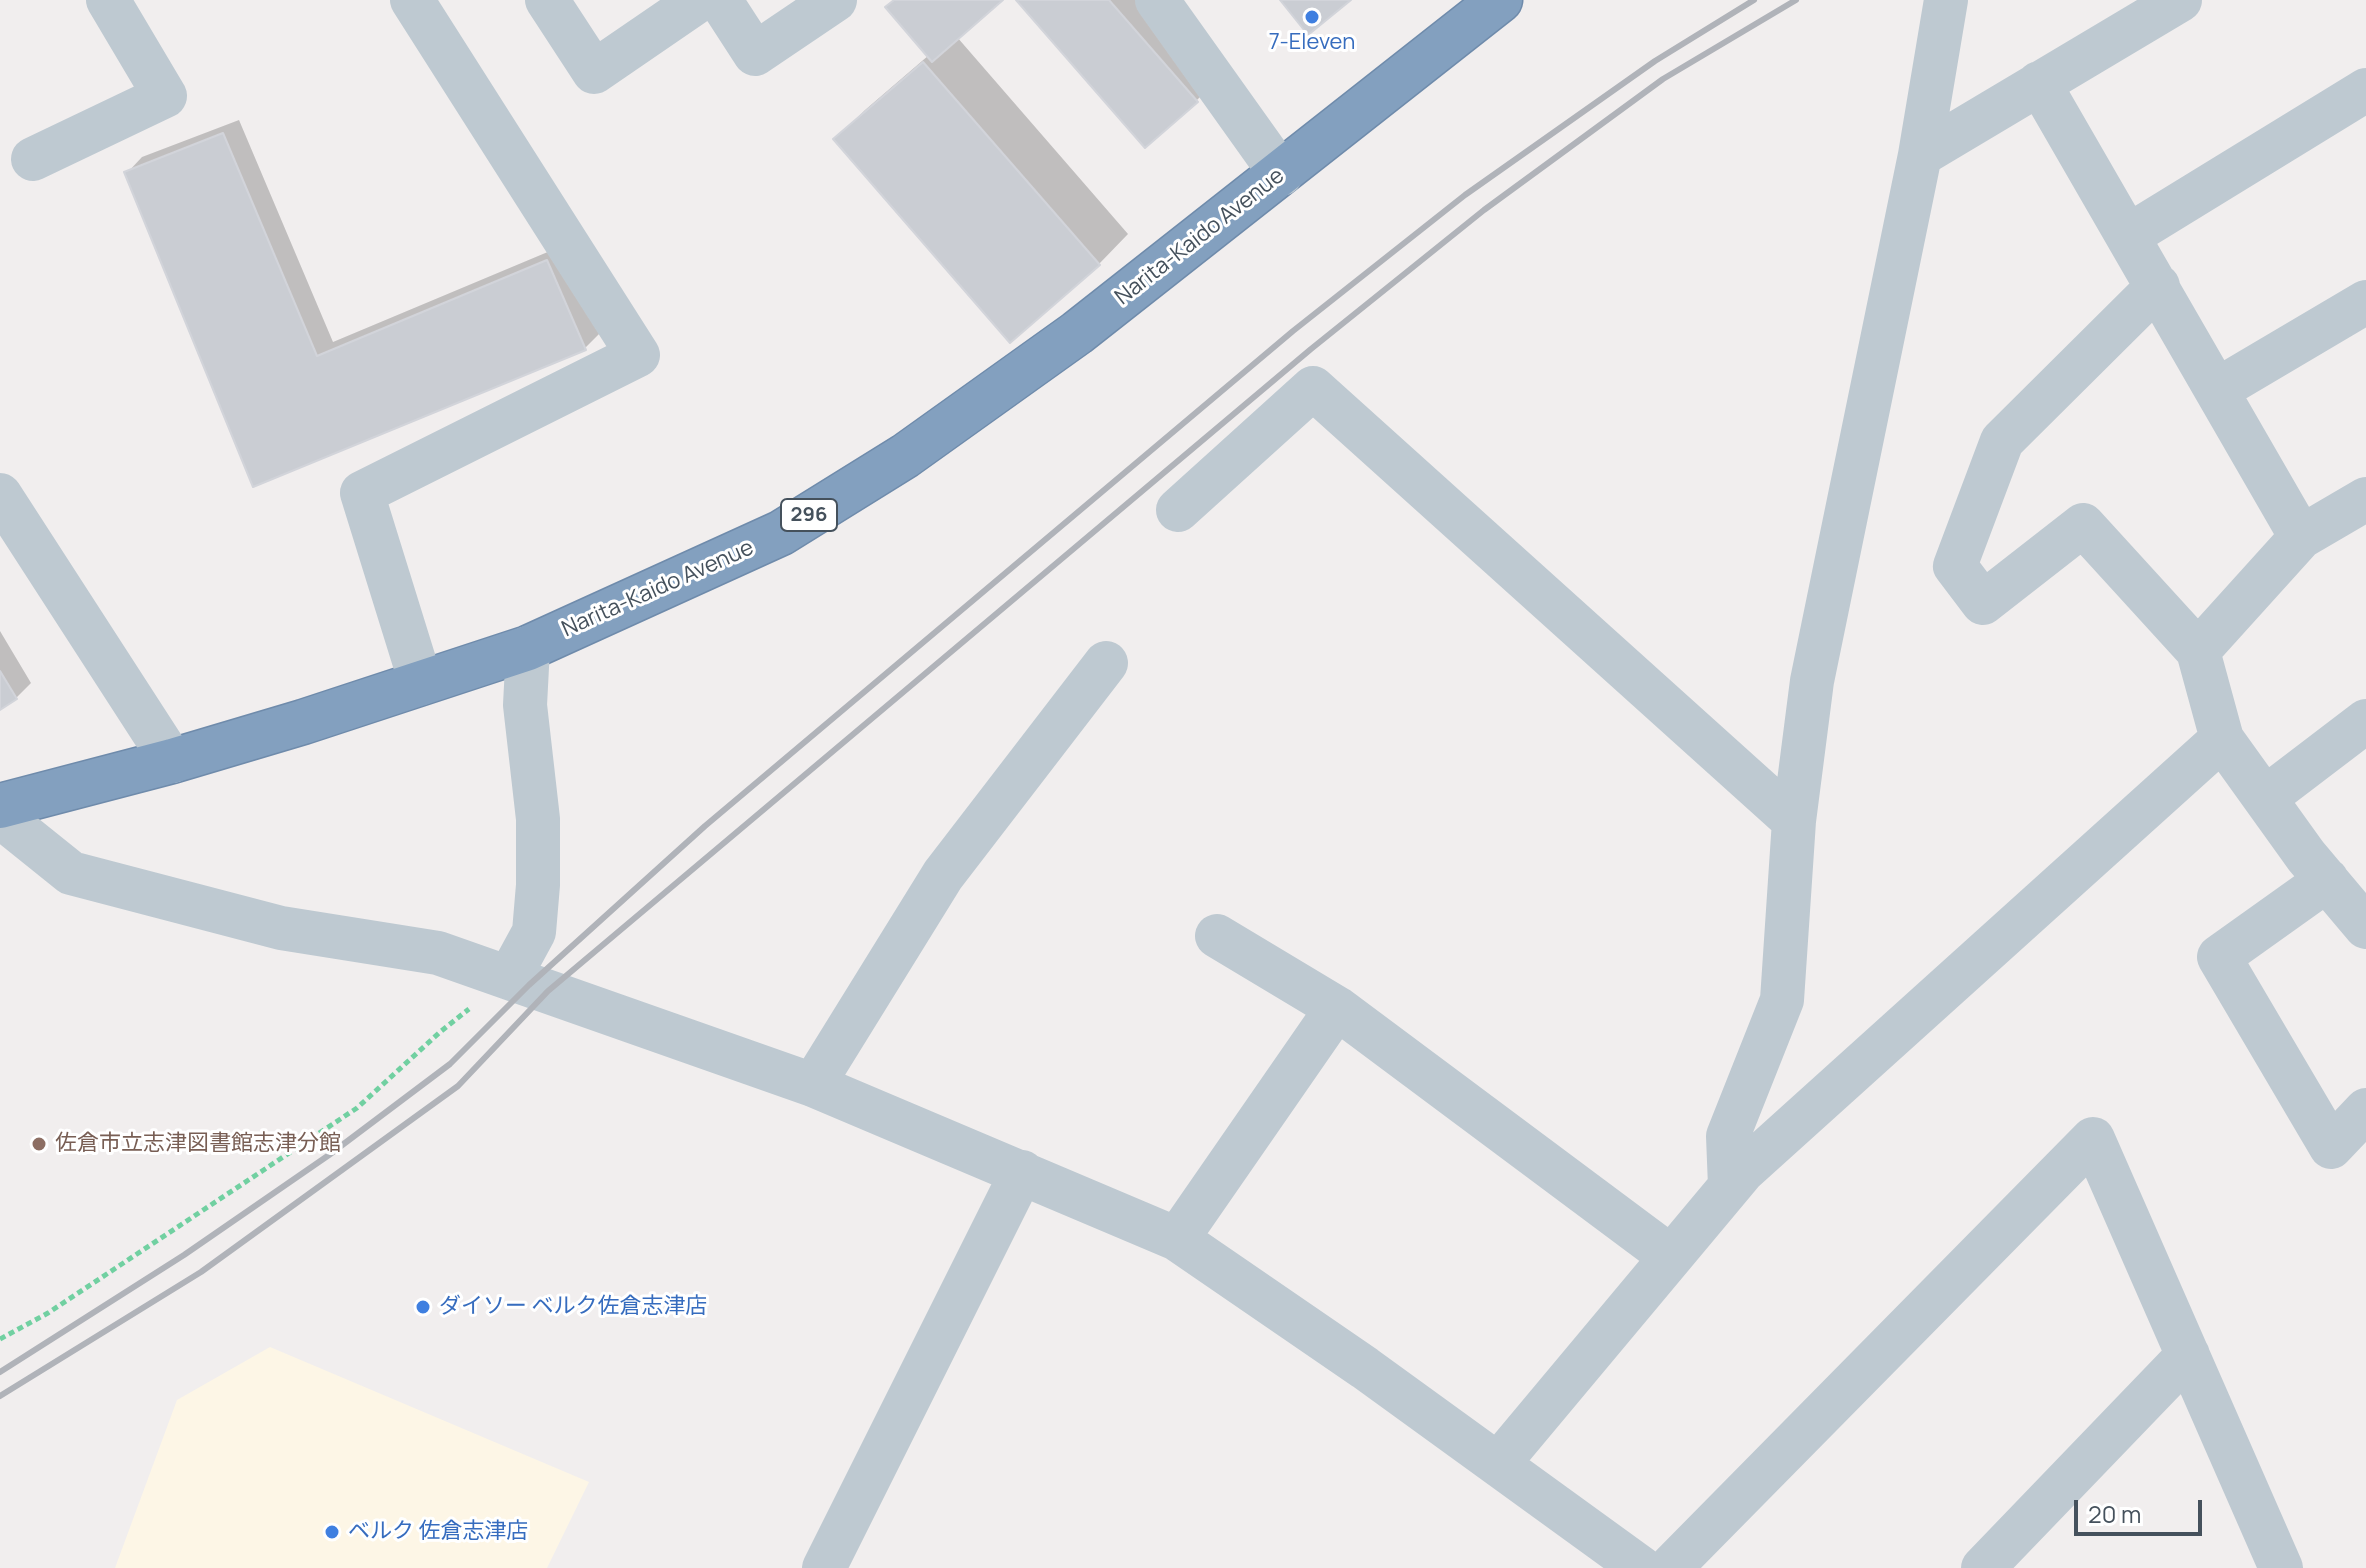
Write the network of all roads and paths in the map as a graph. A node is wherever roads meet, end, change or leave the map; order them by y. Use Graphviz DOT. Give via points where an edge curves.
graph roads {
  1 [pos="108,0"];
  2 [pos="412,0"];
  3 [pos="547,0"];
  4 [pos="699,0"];
  5 [pos="720,0"];
  6 [pos="835,0"];
  7 [pos="1157,0"];
  8 [pos="1500,0"];
  9 [pos="1946,0"];
  10 [pos="2180,0"];
  11 [pos="2039,83"];
  12 [pos="2366,90"];
  13 [pos="1920,155"];
  14 [pos="33,159"];
  15 [pos="1281,174"];
  16 [pos="2128,236"];
  17 [pos="2158,286"];
  18 [pos="2366,302"];
  19 [pos="2217,390"];
  20 [pos="0,495"];
  21 [pos="2366,499"];
  22 [pos="1178,510"];
  23 [pos="2301,537"];
  24 [pos="528,648"];
  25 [pos="2198,651"];
  26 [pos="1106,663"];
  27 [pos="421,683"];
  28 [pos="2366,721"];
  29 [pos="2222,739"];
  30 [pos="172,761"];
  31 [pos="2265,798"];
  32 [pos="0,806"];
  33 [pos="0,816"];
  34 [pos="1794,821"];
  35 [pos="2327,880"];
  36 [pos="2366,927"];
  37 [pos="1217,936"];
  38 [pos="509,978"];
  39 [pos="1337,1008"];
  40 [pos="813,1085"];
  41 [pos="2366,1110"];
  42 [pos="1022,1172"];
  43 [pos="1730,1186"];
  44 [pos="1177,1239"];
  45 [pos="1671,1257"];
  46 [pos="0,1339"];
  47 [pos="2188,1355"];
  48 [pos="1498,1464"];
  49 [pos="2278,1566"];
  50 [pos="824,1568"];
  51 [pos="1641,1568"];
  52 [pos="1670,1568"];
  53 [pos="1983,1568"];
  1 -- 14 [label="street" via="165,96"];
  2 -- 27 [label="street" via="638,355 362,493"];
  3 -- 4 [label="street" via="594,72"];
  5 -- 6 [label="street" via="755,54"];
  7 -- 15 [label="street"];
  8 -- 15 [label="highway, Narita-Kaido Avenue / 296"];
  9 -- 13 [label="street"];
  10 -- 11 [label="street"];
  11 -- 13 [label="street"];
  11 -- 16 [label="street"];
  12 -- 16 [label="street"];
  13 -- 34 [label="street" via="1812,681"];
  15 -- 24 [label="highway, Narita-Kaido Avenue / 296" via="1077,333 905,456 781,533"];
  16 -- 17 [label="street"];
  17 -- 19 [label="street"];
  17 -- 25 [label="street" via="2002,441 1955,566 1983,603 2083,525"];
  18 -- 19 [label="street"];
  19 -- 23 [label="street"];
  20 -- 30 [label="street"];
  21 -- 23 [label="street"];
  22 -- 34 [label="street" via="1313,388"];
  23 -- 25 [label="street"];
  24 -- 27 [label="highway, Narita-Kaido Avenue / 296"];
  24 -- 38 [label="street" via="525,705 538,819 538,885 534,932"];
  25 -- 29 [label="street"];
  26 -- 40 [label="street" via="943,875"];
  27 -- 30 [label="highway, Narita-Kaido Avenue / 296"];
  28 -- 31 [label="street"];
  29 -- 31 [label="street"];
  29 -- 43 [label="street"];
  30 -- 32 [label="highway, Narita-Kaido Avenue / 296"];
  31 -- 35 [label="street"];
  33 -- 38 [label="street" via="71,873 281,928 438,953"];
  34 -- 43 [label="street" via="1782,1000 1728,1136"];
  35 -- 36 [label="street"];
  35 -- 41 [label="street" via="2219,957 2331,1147"];
  37 -- 39 [label="street"];
  38 -- 40 [label="street"];
  38 -- 46 [label="path" via="357,1108 48,1313"];
  39 -- 44 [label="street"];
  39 -- 45 [label="street"];
  40 -- 42 [label="street"];
  42 -- 44 [label="street"];
  42 -- 50 [label="street"];
  43 -- 45 [label="street"];
  44 -- 48 [label="street"];
  45 -- 48 [label="street"];
  47 -- 49 [label="street"];
  47 -- 52 [label="street" via="2093,1139"];
  47 -- 53 [label="street"];
  48 -- 51 [label="street"];
}
